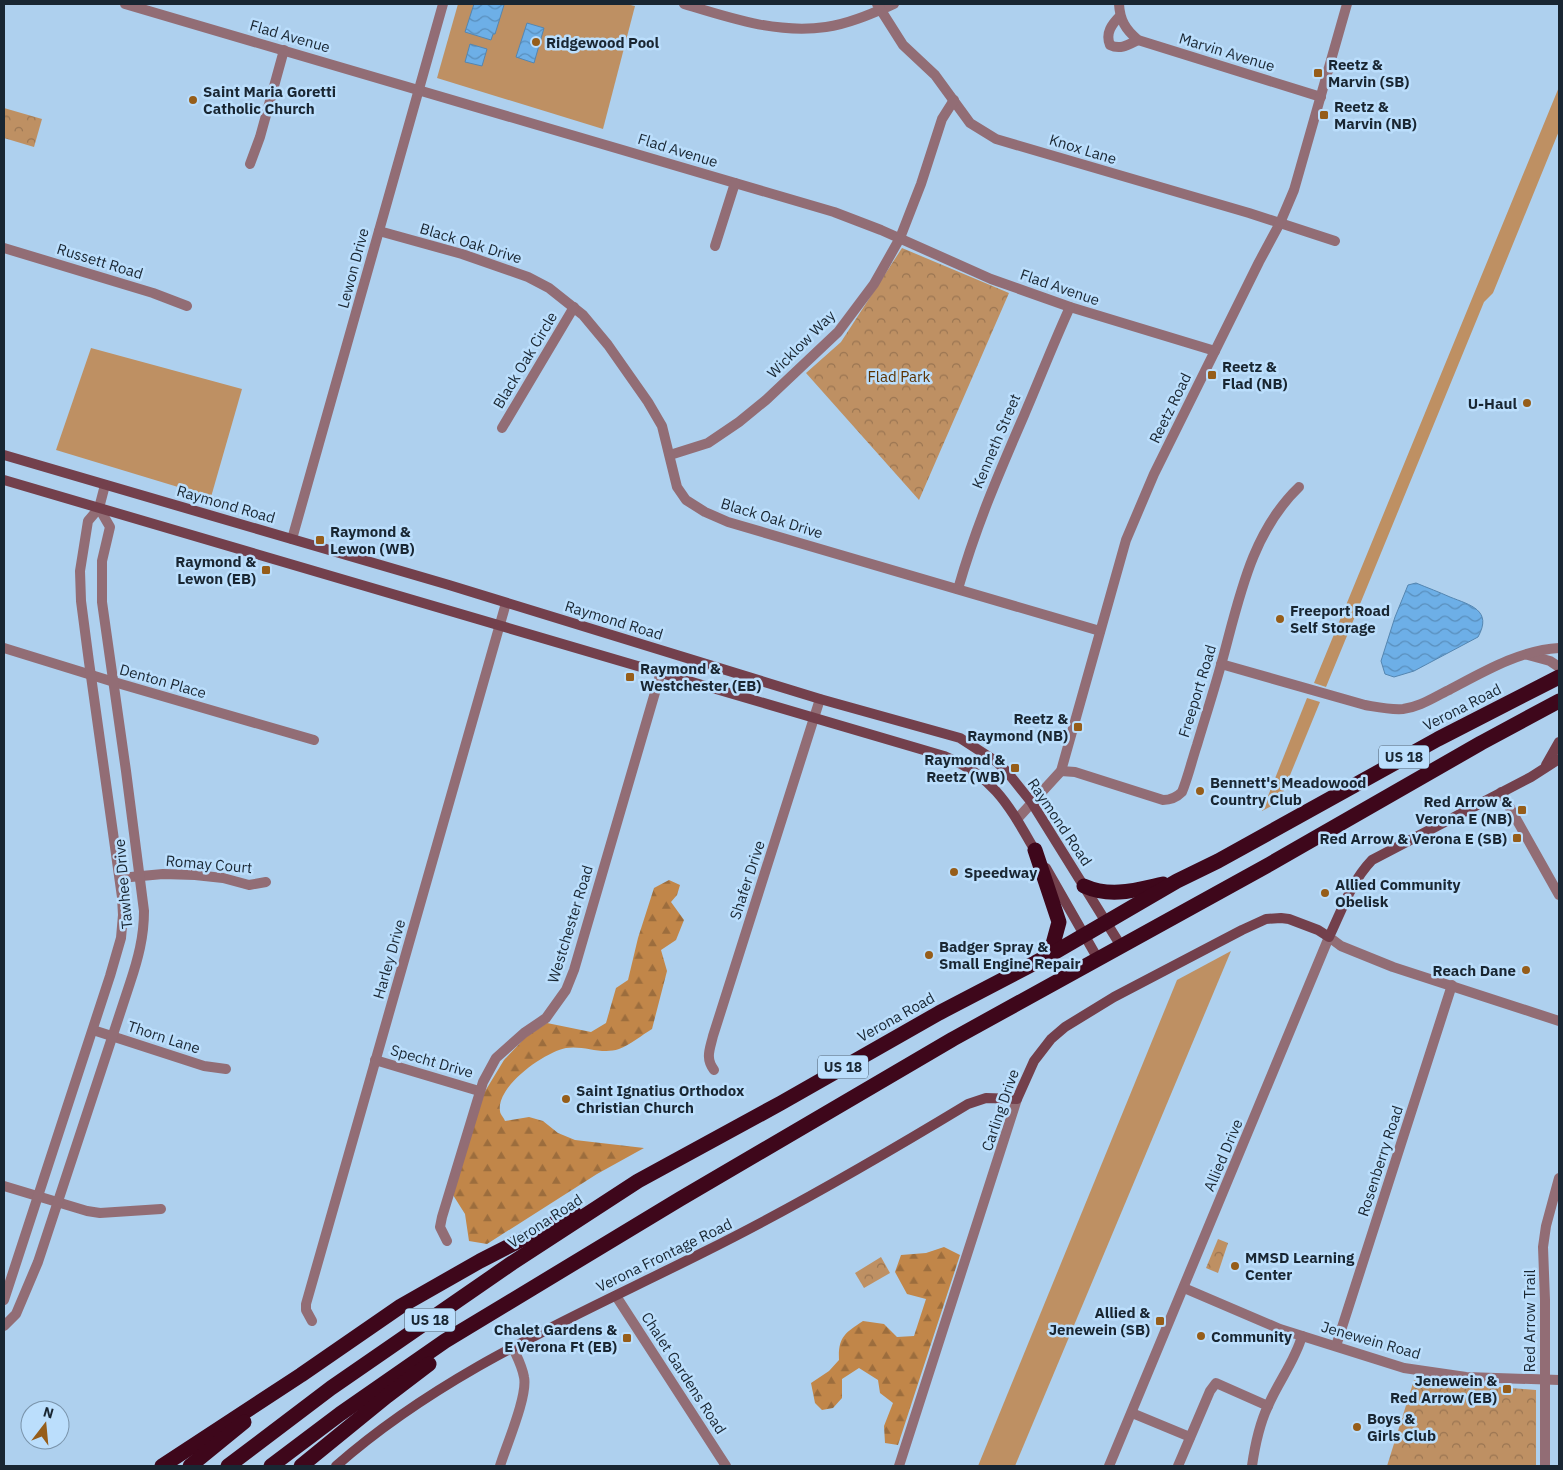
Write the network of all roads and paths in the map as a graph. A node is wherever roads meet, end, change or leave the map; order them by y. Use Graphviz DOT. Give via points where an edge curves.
graph roads {
  1 [pos="125,4"];
  2 [pos="443,4"];
  3 [pos="684,4"];
  4 [pos="894,4"];
  5 [pos="1118,4"];
  6 [pos="1347,4"];
  7 [pos="879,7"];
  8 [pos="1120,16"];
  9 [pos="1138,40"];
  10 [pos="284,50"];
  11 [pos="419,90"];
  12 [pos="1321,97"];
  13 [pos="954,100"];
  14 [pos="250,164"];
  15 [pos="735,183"];
  16 [pos="1280,223"];
  17 [pos="379,231"];
  18 [pos="900,238"];
  19 [pos="1335,241"];
  20 [pos="715,246"];
  21 [pos="4,248"];
  22 [pos="187,306"];
  23 [pos="574,307"];
  24 [pos="1070,307"];
  25 [pos="1215,351"];
  26 [pos="502,428"];
  27 [pos="4,455"];
  28 [pos="670,455"];
  29 [pos="4,480"];
  30 [pos="105,485"];
  31 [pos="1299,487"];
  32 [pos="99,508"];
  33 [pos="292,539"];
  34 [pos="958,589"];
  35 [pos="506,603"];
  36 [pos="500,625"];
  37 [pos="1100,631"];
  38 [pos="4,648"];
  39 [pos="1559,648"];
  40 [pos="1528,655"];
  41 [pos="1222,664"];
  42 [pos="1559,667"];
  43 [pos="660,672"];
  44 [pos="91,675"];
  45 [pos="1559,677"];
  46 [pos="114,682"];
  47 [pos="820,699"];
  48 [pos="1559,701"];
  49 [pos="814,718"];
  50 [pos="314,740"];
  51 [pos="1559,742"];
  52 [pos="1559,759"];
  53 [pos="1544,768"];
  54 [pos="1061,771"];
  55 [pos="1501,792"];
  56 [pos="1032,803"];
  57 [pos="1017,819"];
  58 [pos="1035,850"];
  59 [pos="140,876"];
  60 [pos="120,878"];
  61 [pos="1177,881"];
  62 [pos="266,882"];
  63 [pos="1084,886"];
  64 [pos="1559,895"];
  65 [pos="1107,922"];
  66 [pos="1329,937"];
  67 [pos="1078,939"];
  68 [pos="1121,946"];
  69 [pos="1050,955"];
  70 [pos="1098,959"];
  71 [pos="1452,986"];
  72 [pos="1559,1021"];
  73 [pos="93,1030"];
  74 [pos="113,1036"];
  75 [pos="375,1060"];
  76 [pos="226,1069"];
  77 [pos="714,1070"];
  78 [pos="480,1091"];
  79 [pos="1017,1099"];
  80 [pos="1559,1178"];
  81 [pos="638,1181"];
  82 [pos="4,1186"];
  83 [pos="38,1197"];
  84 [pos="58,1204"];
  85 [pos="162,1209"];
  86 [pos="447,1241"];
  87 [pos="1184,1288"];
  88 [pos="616,1296"];
  89 [pos="4,1300"];
  90 [pos="510,1303"];
  91 [pos="312,1321"];
  92 [pos="4,1326"];
  93 [pos="1302,1336"];
  94 [pos="1336,1346"];
  95 [pos="513,1348"];
  96 [pos="301,1375"];
  97 [pos="1544,1380"];
  98 [pos="1559,1380"];
  99 [pos="1268,1406"];
  100 [pos="1132,1412"];
  101 [pos="1190,1437"];
  102 [pos="162,1466"];
  103 [pos="190,1466"];
  104 [pos="228,1466"];
  105 [pos="271,1466"];
  106 [pos="301,1466"];
  107 [pos="336,1466"];
  108 [pos="500,1466"];
  109 [pos="726,1466"];
  110 [pos="899,1466"];
  111 [pos="1109,1466"];
  112 [pos="1178,1466"];
  113 [pos="1252,1466"];
  114 [pos="1545,1466"];
  1 -- 10 [label="street, Flad Avenue"];
  2 -- 11 [label="street, Lewon Drive"];
  3 -- 7 [label="street" via="763,26 794,29 826,27 857,19"];
  4 -- 7 [label="street"];
  5 -- 8 [label="street"];
  6 -- 12 [label="street, Reetz Road"];
  7 -- 13 [label="street, Knox Lane" via="903,45 935,75"];
  8 -- 9 [label="street, Marvin Avenue" via="1126,29"];
  8 -- 9 [label="street" via="1108,32 1110,45 1120,47"];
  9 -- 12 [label="street, Marvin Avenue"];
  10 -- 11 [label="street, Flad Avenue"];
  10 -- 14 [label="street"];
  11 -- 15 [label="street, Flad Avenue"];
  11 -- 17 [label="street, Lewon Drive"];
  12 -- 16 [label="street, Reetz Road" via="1294,190"];
  13 -- 16 [label="street, Knox Lane" via="970,123 996,139"];
  13 -- 18 [label="street, Wicklow Way" via="942,119"];
  15 -- 18 [label="street, Flad Avenue" via="834,212"];
  15 -- 20 [label="street"];
  16 -- 19 [label="street, Knox Lane"];
  16 -- 25 [label="street, Reetz Road"];
  17 -- 23 [label="street, Black Oak Drive" via="462,254 528,277"];
  17 -- 33 [label="street, Lewon Drive"];
  18 -- 24 [label="street, Flad Avenue" via="991,278"];
  18 -- 28 [label="street, Wicklow Way" via="874,284 838,332 766,400 708,443"];
  21 -- 22 [label="street, Russett Road" via="136,287"];
  23 -- 26 [label="street, Black Oak Circle"];
  23 -- 28 [label="street, Black Oak Drive" via="608,345 648,402 662,426"];
  24 -- 25 [label="street, Flad Avenue"];
  24 -- 34 [label="street, Kenneth Street" via="982,514"];
  25 -- 37 [label="street, Reetz Road" via="1135,515"];
  27 -- 30 [label="main road, Raymond Road"];
  28 -- 34 [label="street, Black Oak Drive" via="677,486 686,500 705,512 728,522"];
  29 -- 32 [label="main road"];
  30 -- 32 [label="street, Tawhee Drive"];
  30 -- 33 [label="main road, Raymond Road"];
  31 -- 41 [label="street, Freeport Road" via="1275,514 1256,547"];
  32 -- 36 [label="main road"];
  32 -- 44 [label="street, Tawhee Drive" via="88,521 80,571"];
  32 -- 46 [label="street, Tawhee Drive" via="110,527 101,579"];
  33 -- 35 [label="main road, Raymond Road"];
  34 -- 37 [label="street, Black Oak Drive"];
  35 -- 36 [label="street, Harley Drive"];
  35 -- 47 [label="main road, Raymond Road"];
  36 -- 43 [label="main road"];
  36 -- 75 [label="street, Harley Drive"];
  37 -- 54 [label="street, Reetz Road"];
  38 -- 44 [label="street, Denton Place"];
  39 -- 40 [label="street"];
  40 -- 41 [label="street" via="1512,658 1424,703 1403,709 1365,705"];
  40 -- 42 [label="street"];
  41 -- 54 [label="street, Freeport Road" via="1184,785 1171,800 1075,772"];
  43 -- 49 [label="main road"];
  43 -- 78 [label="street, Westchester Road" via="566,990 546,1018 496,1058"];
  44 -- 46 [label="street, Denton Place"];
  44 -- 60 [label="street, Tawhee Drive"];
  45 -- 61 [label="highway, Verona Road / US 18"];
  46 -- 50 [label="street, Denton Place"];
  46 -- 59 [label="street, Tawhee Drive"];
  47 -- 49 [label="street, Shafer Drive"];
  47 -- 56 [label="main road, Raymond Road" via="960,738 997,762"];
  48 -- 68 [label="highway, US 18"];
  49 -- 57 [label="main road" via="960,762 986,780"];
  49 -- 77 [label="street, Shafer Drive" via="713,1036 709,1063"];
  51 -- 53 [label="main road"];
  52 -- 53 [label="main road"];
  53 -- 55 [label="main road"];
  54 -- 56 [label="street, Reetz Road"];
  55 -- 64 [label="street"];
  55 -- 66 [label="main road, Allied Drive" via="1372,860 1351,888"];
  56 -- 57 [label="street, Reetz Road"];
  56 -- 63 [label="main road, Raymond Road"];
  57 -- 58 [label="main road"];
  58 -- 67 [label="main road"];
  58 -- 69 [label="highway" via="1060,922"];
  59 -- 60 [label="street, Romay Court"];
  59 -- 62 [label="street, Romay Court" via="195,875 249,884"];
  59 -- 74 [label="street, Tawhee Drive" via="144,928 140,951"];
  60 -- 73 [label="street, Tawhee Drive" via="121,938"];
  61 -- 63 [label="highway" via="1128,892 1104,893"];
  61 -- 65 [label="highway, Verona Road / US 18"];
  63 -- 65 [label="main road, Raymond Road"];
  65 -- 67 [label="highway, Verona Road / US 18"];
  65 -- 68 [label="main road, Raymond Road"];
  66 -- 71 [label="street" via="1342,946 1393,967"];
  66 -- 79 [label="main road, Carling Drive" via="1281,918 1266,919 1242,930 1114,997 1065,1027 1050,1039 1034,1061"];
  66 -- 87 [label="street, Allied Drive"];
  67 -- 69 [label="highway, Verona Road / US 18"];
  67 -- 70 [label="main road"];
  68 -- 70 [label="highway, US 18"];
  69 -- 81 [label="highway, Verona Road / US 18" via="939,1013"];
  70 -- 90 [label="highway, US 18" via="953,1039"];
  71 -- 72 [label="street"];
  71 -- 94 [label="street, Rosenberry Road"];
  73 -- 74 [label="street, Thorn Lane"];
  73 -- 83 [label="street, Tawhee Drive"];
  74 -- 76 [label="street, Thorn Lane" via="204,1066"];
  74 -- 84 [label="street, Tawhee Drive"];
  75 -- 78 [label="street, Specht Drive"];
  75 -- 91 [label="street, Harley Drive" via="306,1304"];
  78 -- 86 [label="street, Westchester Road" via="442,1217 440,1227"];
  79 -- 88 [label="main road, Verona Frontage Road" via="986,1098 968,1104 764,1222"];
  79 -- 110 [label="street, Carling Drive"];
  80 -- 97 [label="street, Red Arrow Trail" via="1543,1247"];
  81 -- 96 [label="highway" via="480,1261 402,1306"];
  81 -- 104 [label="highway, Verona Road / US 18" via="331,1388"];
  82 -- 83 [label="street"];
  83 -- 84 [label="street"];
  83 -- 89 [label="street, Tawhee Drive"];
  84 -- 85 [label="street" via="100,1213"];
  84 -- 92 [label="street, Tawhee Drive" via="16,1314"];
  87 -- 93 [label="street, Jenewein Road"];
  87 -- 100 [label="street, Allied Drive"];
  88 -- 95 [label="main road, Verona Frontage Road"];
  88 -- 109 [label="street, Chalet Gardens Road"];
  90 -- 105 [label="highway, US 18" via="445,1341"];
  90 -- 106 [label="highway"];
  93 -- 94 [label="street, Jenewein Road"];
  93 -- 99 [label="street"];
  94 -- 97 [label="street, Jenewein Road" via="1404,1368 1437,1374"];
  95 -- 107 [label="main road, Verona Frontage Road" via="424,1398"];
  95 -- 108 [label="street" via="524,1378 524,1392"];
  96 -- 102 [label="highway"];
  96 -- 103 [label="highway"];
  97 -- 98 [label="street, Jenewein Road"];
  97 -- 114 [label="street, Red Arrow Trail"];
  99 -- 101 [label="street" via="1216,1384"];
  99 -- 113 [label="street"];
  100 -- 101 [label="street"];
  100 -- 111 [label="street, Allied Drive"];
  101 -- 112 [label="street"];
}
